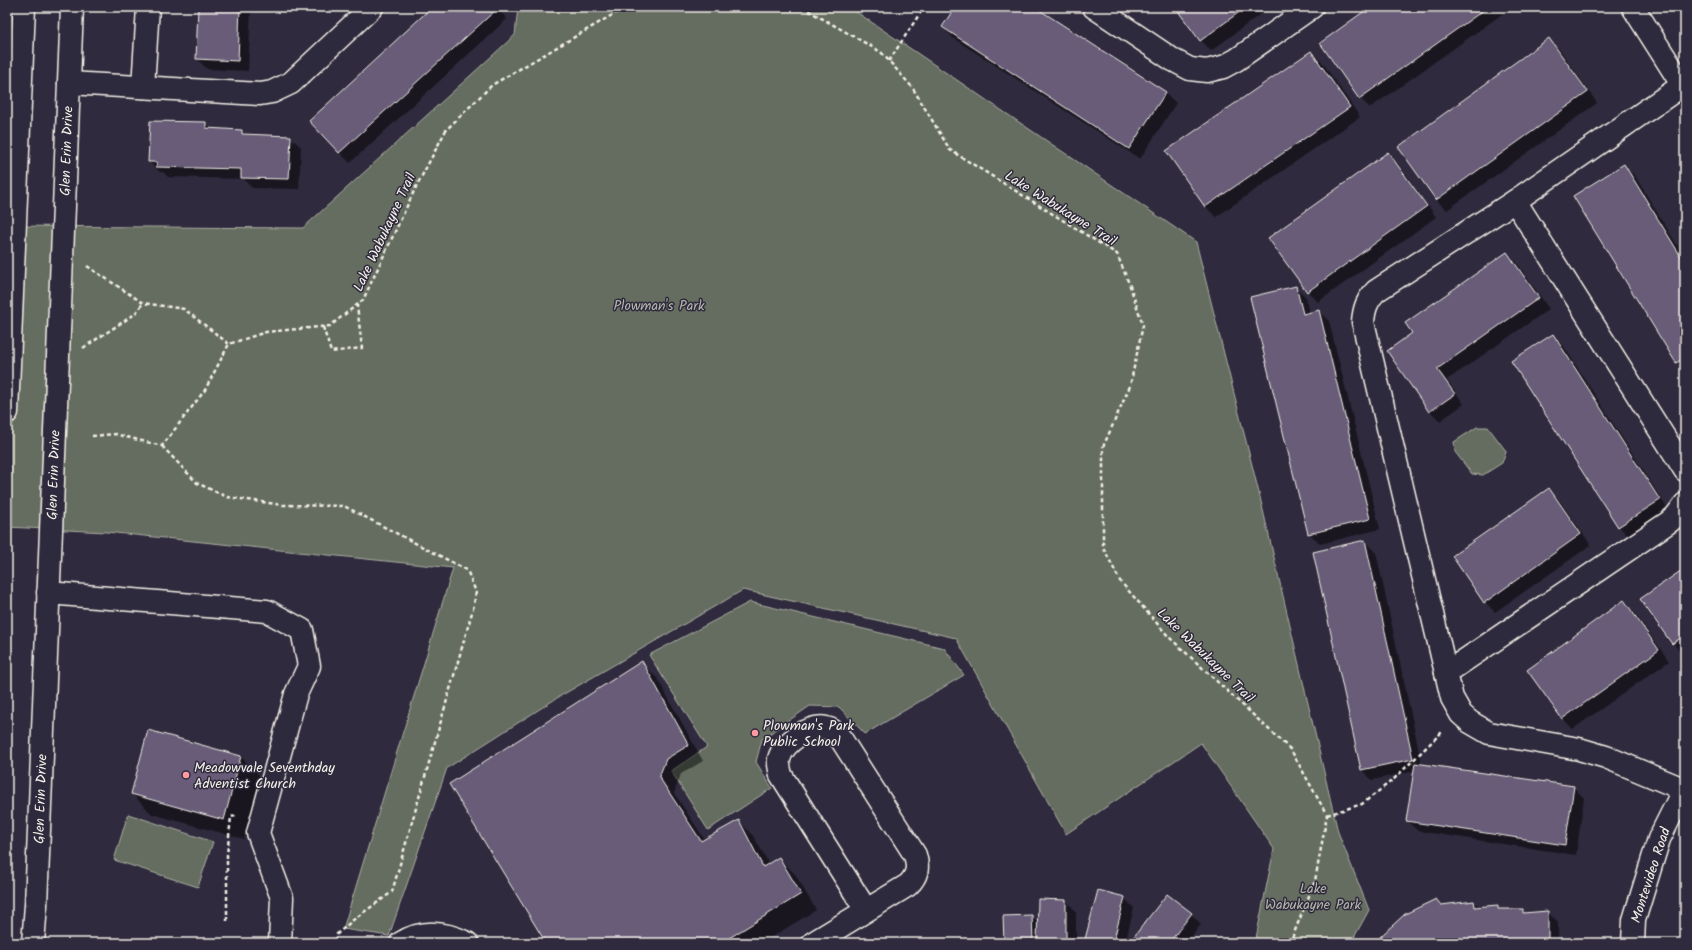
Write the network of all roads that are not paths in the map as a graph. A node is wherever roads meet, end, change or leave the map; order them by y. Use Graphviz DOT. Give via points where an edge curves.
graph roads {
  1 [pos="24,7"];
  2 [pos="72,7"];
  3 [pos="148,7"];
  4 [pos="372,7"];
  5 [pos="1094,7"];
  6 [pos="1312,7"];
  7 [pos="1633,7"];
  8 [pos="69,83"];
  9 [pos="143,87"];
  10 [pos="1684,87"];
  11 [pos="1515,201"];
  12 [pos="7,412"];
  13 [pos="1685,470"];
  14 [pos="1685,504"];
  15 [pos="48,593"];
  16 [pos="1446,673"];
  17 [pos="1684,788"];
  18 [pos="866,910"];
  19 [pos="33,943"];
  20 [pos="280,943"];
  21 [pos="401,943"];
  22 [pos="467,943"];
  23 [pos="813,943"];
  24 [pos="1633,943"];
  1 -- 12 [label="street"];
  2 -- 8 [label="street, Glen Erin Drive"];
  3 -- 9 [label="street"];
  4 -- 9 [label="street" via="291,82 272,92 260,94"];
  5 -- 6 [label="street" via="1173,60 1190,69 1206,71 1223,67 1236,60"];
  7 -- 10 [label="street"];
  8 -- 9 [label="street"];
  8 -- 15 [label="street, Glen Erin Drive"];
  10 -- 11 [label="street"];
  11 -- 13 [label="street"];
  11 -- 16 [label="street" via="1376,291 1369,298 1364,310 1365,334"];
  14 -- 16 [label="street" via="1669,522"];
  15 -- 19 [label="street, Glen Erin Drive"];
  15 -- 20 [label="street" via="267,611 302,630 309,666 296,694 258,833 282,898"];
  16 -- 17 [label="street" via="1452,698 1461,714 1489,733 1579,748"];
  17 -- 24 [label="street, Montevideo Road" via="1658,839 1634,920"];
  18 -- 18 [label="street" via="908,885 914,879 918,863 841,739 833,730 825,727 814,728 784,749 779,758 781,775"];
  18 -- 23 [label="street"];
  21 -- 22 [label="street" via="416,936 437,933"];
}
